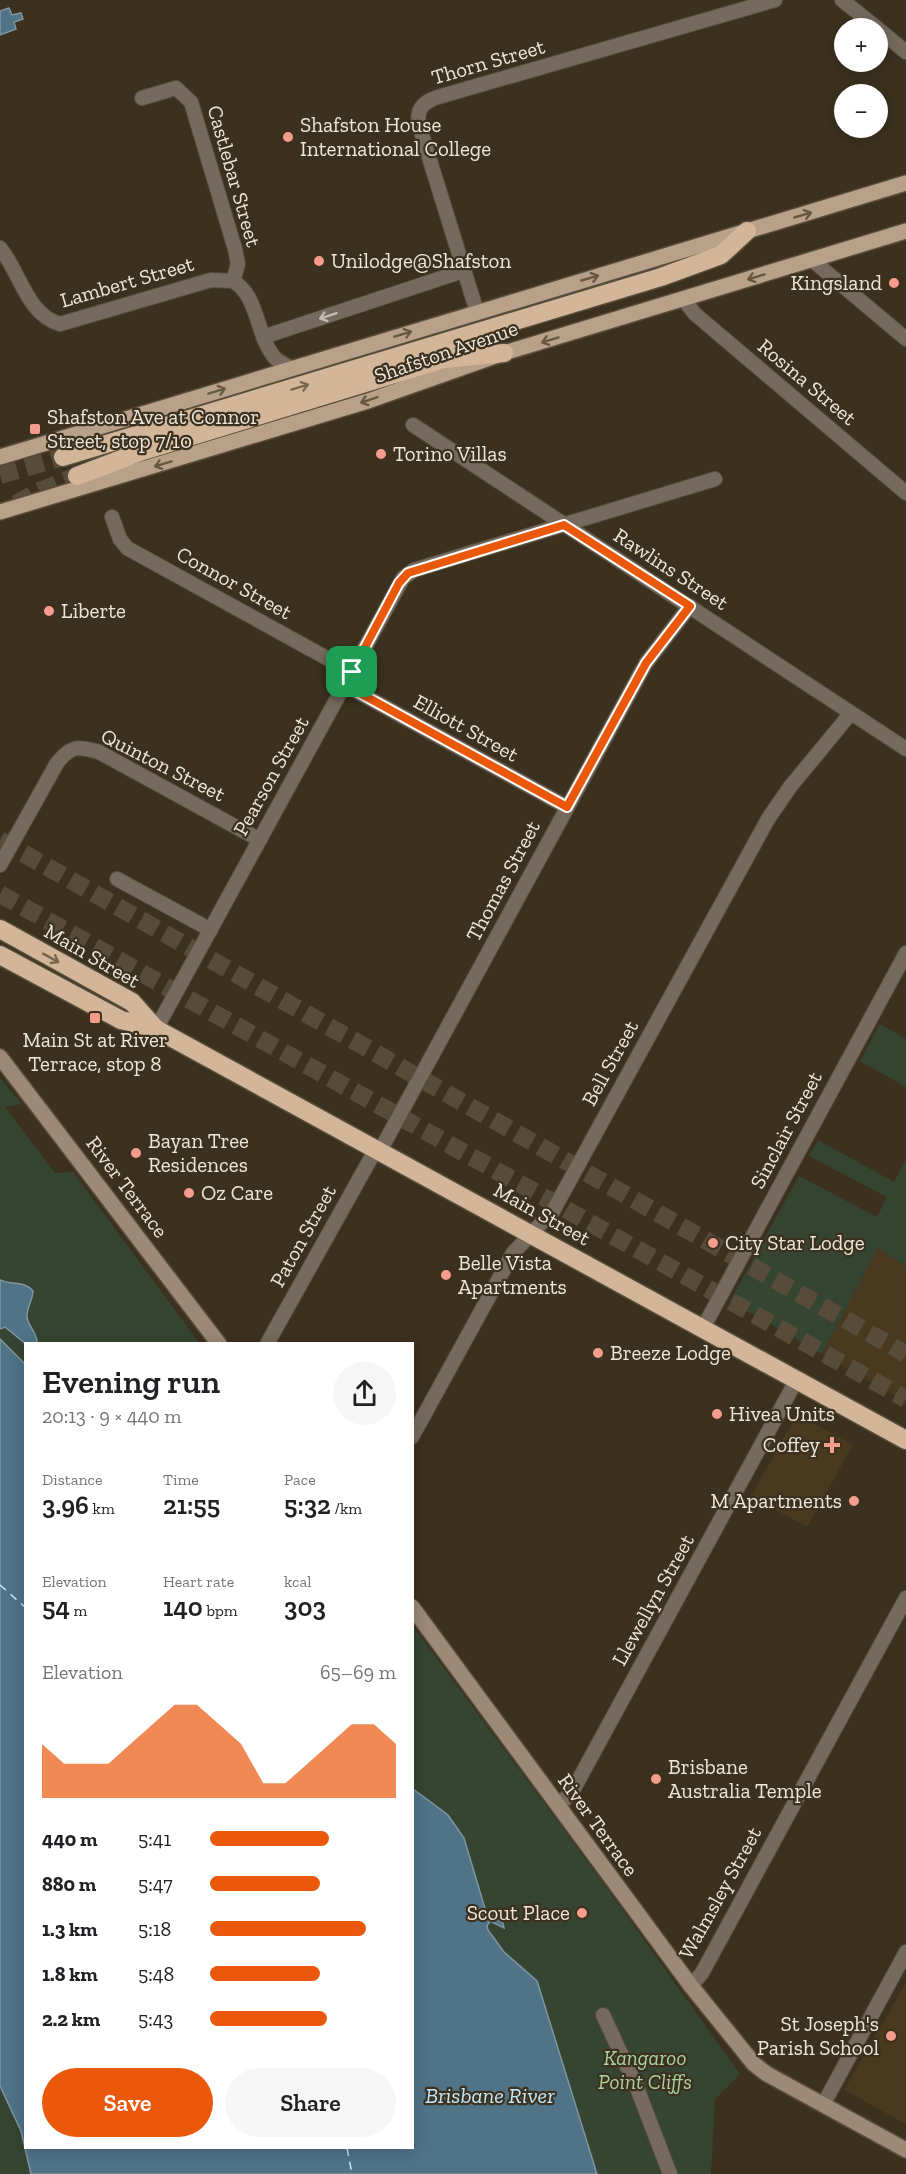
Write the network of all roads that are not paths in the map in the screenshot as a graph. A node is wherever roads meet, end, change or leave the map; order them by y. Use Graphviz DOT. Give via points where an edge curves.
graph roads {
  1 [pos="775,0"];
  2 [pos="842,0"];
  3 [pos="864,18"];
  4 [pos="888,38"];
  5 [pos="906,52"];
  6 [pos="142,98"];
  7 [pos="906,183"];
  8 [pos="747,231"];
  9 [pos="906,231"];
  10 [pos="0,248"];
  11 [pos="812,260"];
  12 [pos="463,271"];
  13 [pos="233,281"];
  14 [pos="684,300"];
  15 [pos="477,312"];
  16 [pos="264,337"];
  17 [pos="906,339"];
  18 [pos="504,353"];
  19 [pos="291,369"];
  20 [pos="413,425"];
  21 [pos="0,457"];
  22 [pos="63,458"];
  23 [pos="77,476"];
  24 [pos="715,479"];
  25 [pos="906,493"];
  26 [pos="0,512"];
  27 [pos="112,517"];
  28 [pos="564,525"];
  29 [pos="690,606"];
  30 [pos="352,672"];
  31 [pos="345,685"];
  32 [pos="851,713"];
  33 [pos="906,749"];
  34 [pos="567,807"];
  35 [pos="260,840"];
  36 [pos="0,865"];
  37 [pos="117,879"];
  38 [pos="0,930"];
  39 [pos="211,930"];
  40 [pos="906,953"];
  41 [pos="0,956"];
  42 [pos="156,1029"];
  43 [pos="0,1057"];
  44 [pos="378,1150"];
  45 [pos="531,1234"];
  46 [pos="703,1328"];
  47 [pos="217,1342"];
  48 [pos="268,1342"];
  49 [pos="797,1379"];
  50 [pos="414,1433"];
  51 [pos="906,1440"];
  52 [pos="906,1598"];
  53 [pos="414,1610"];
  54 [pos="558,1806"];
  55 [pos="906,1952"];
  56 [pos="691,1986"];
  57 [pos="603,2014"];
  58 [pos="823,2105"];
  59 [pos="906,2150"];
  60 [pos="670,2174"];
  1 -- 12 [label="street, Thorn Street" via="428,101 417,116"];
  2 -- 3 [label="street"];
  4 -- 5 [label="street"];
  6 -- 13 [label="street, Castlebar Street" via="176,88 190,102 235,249 238,264"];
  8 -- 7 [label="main road, Shafston Avenue, one-way"];
  15 -- 8 [label="main road, Shafston Avenue, one-way"];
  22 -- 8 [label="highway, one-way" via="662,277 721,255"];
  9 -- 11 [label="main road, Shafston Avenue"];
  10 -- 13 [label="street, Lambert Street" via="37,312 60,324 211,280"];
  11 -- 14 [label="main road, Shafston Avenue, one-way"];
  11 -- 17 [label="street"];
  12 -- 15 [label="street, Thorn Street"];
  12 -- 16 [label="street, one-way"];
  13 -- 16 [label="street" via="247,294"];
  14 -- 18 [label="main road, Shafston Avenue, one-way"];
  14 -- 25 [label="street, Rosina Street" via="695,314"];
  19 -- 15 [label="main road, Shafston Avenue, one-way"];
  16 -- 19 [label="street" via="276,358"];
  18 -- 23 [label="highway" via="444,359 140,452"];
  18 -- 26 [label="main road, Shafston Avenue, one-way" via="368,401"];
  21 -- 19 [label="main road, Shafston Avenue, one-way"];
  20 -- 28 [label="street, Rawlins Street"];
  24 -- 28 [label="street, Pearson Street"];
  27 -- 30 [label="street, Connor Street" via="127,548"];
  28 -- 29 [label="street, Rawlins Street"];
  28 -- 30 [label="street, Pearson Street" via="408,573"];
  29 -- 32 [label="street, Rawlins Street"];
  29 -- 34 [label="street, Thomas Street" via="646,663"];
  30 -- 31 [label="street, Pearson Street"];
  31 -- 34 [label="street, Elliott Street"];
  31 -- 35 [label="street, Pearson Street"];
  32 -- 33 [label="street, Rawlins Street"];
  32 -- 45 [label="street, Bell Street" via="768,819 553,1211"];
  34 -- 44 [label="street, Thomas Street"];
  35 -- 36 [label="street, Quinton Street" via="99,752 76,748 57,763"];
  35 -- 39 [label="street, Pearson Street"];
  37 -- 39 [label="street"];
  38 -- 42 [label="highway, Main Street, one-way" via="132,1002"];
  39 -- 42 [label="street, Pearson Street"];
  40 -- 46 [label="street, Sinclair Street"];
  41 -- 42 [label="highway, Main Street" via="121,1020"];
  42 -- 44 [label="highway, Main Street"];
  43 -- 47 [label="main road, River Terrace"];
  44 -- 45 [label="highway, Main Street"];
  44 -- 48 [label="street, Paton Street"];
  45 -- 46 [label="highway, Main Street"];
  45 -- 50 [label="street, Bell Street" via="513,1252"];
  46 -- 49 [label="highway, Main Street"];
  49 -- 51 [label="highway, Main Street"];
  49 -- 54 [label="street, Llewellyn Street" via="572,1792"];
  52 -- 56 [label="street, Walmsley Street" via="702,1973"];
  53 -- 54 [label="main road, River Terrace"];
  54 -- 56 [label="main road, River Terrace"];
  55 -- 58 [label="street"];
  56 -- 58 [label="main road, River Terrace" via="754,2064"];
  57 -- 60 [label="street" via="638,2088"];
  58 -- 59 [label="main road, River Terrace"];
}
